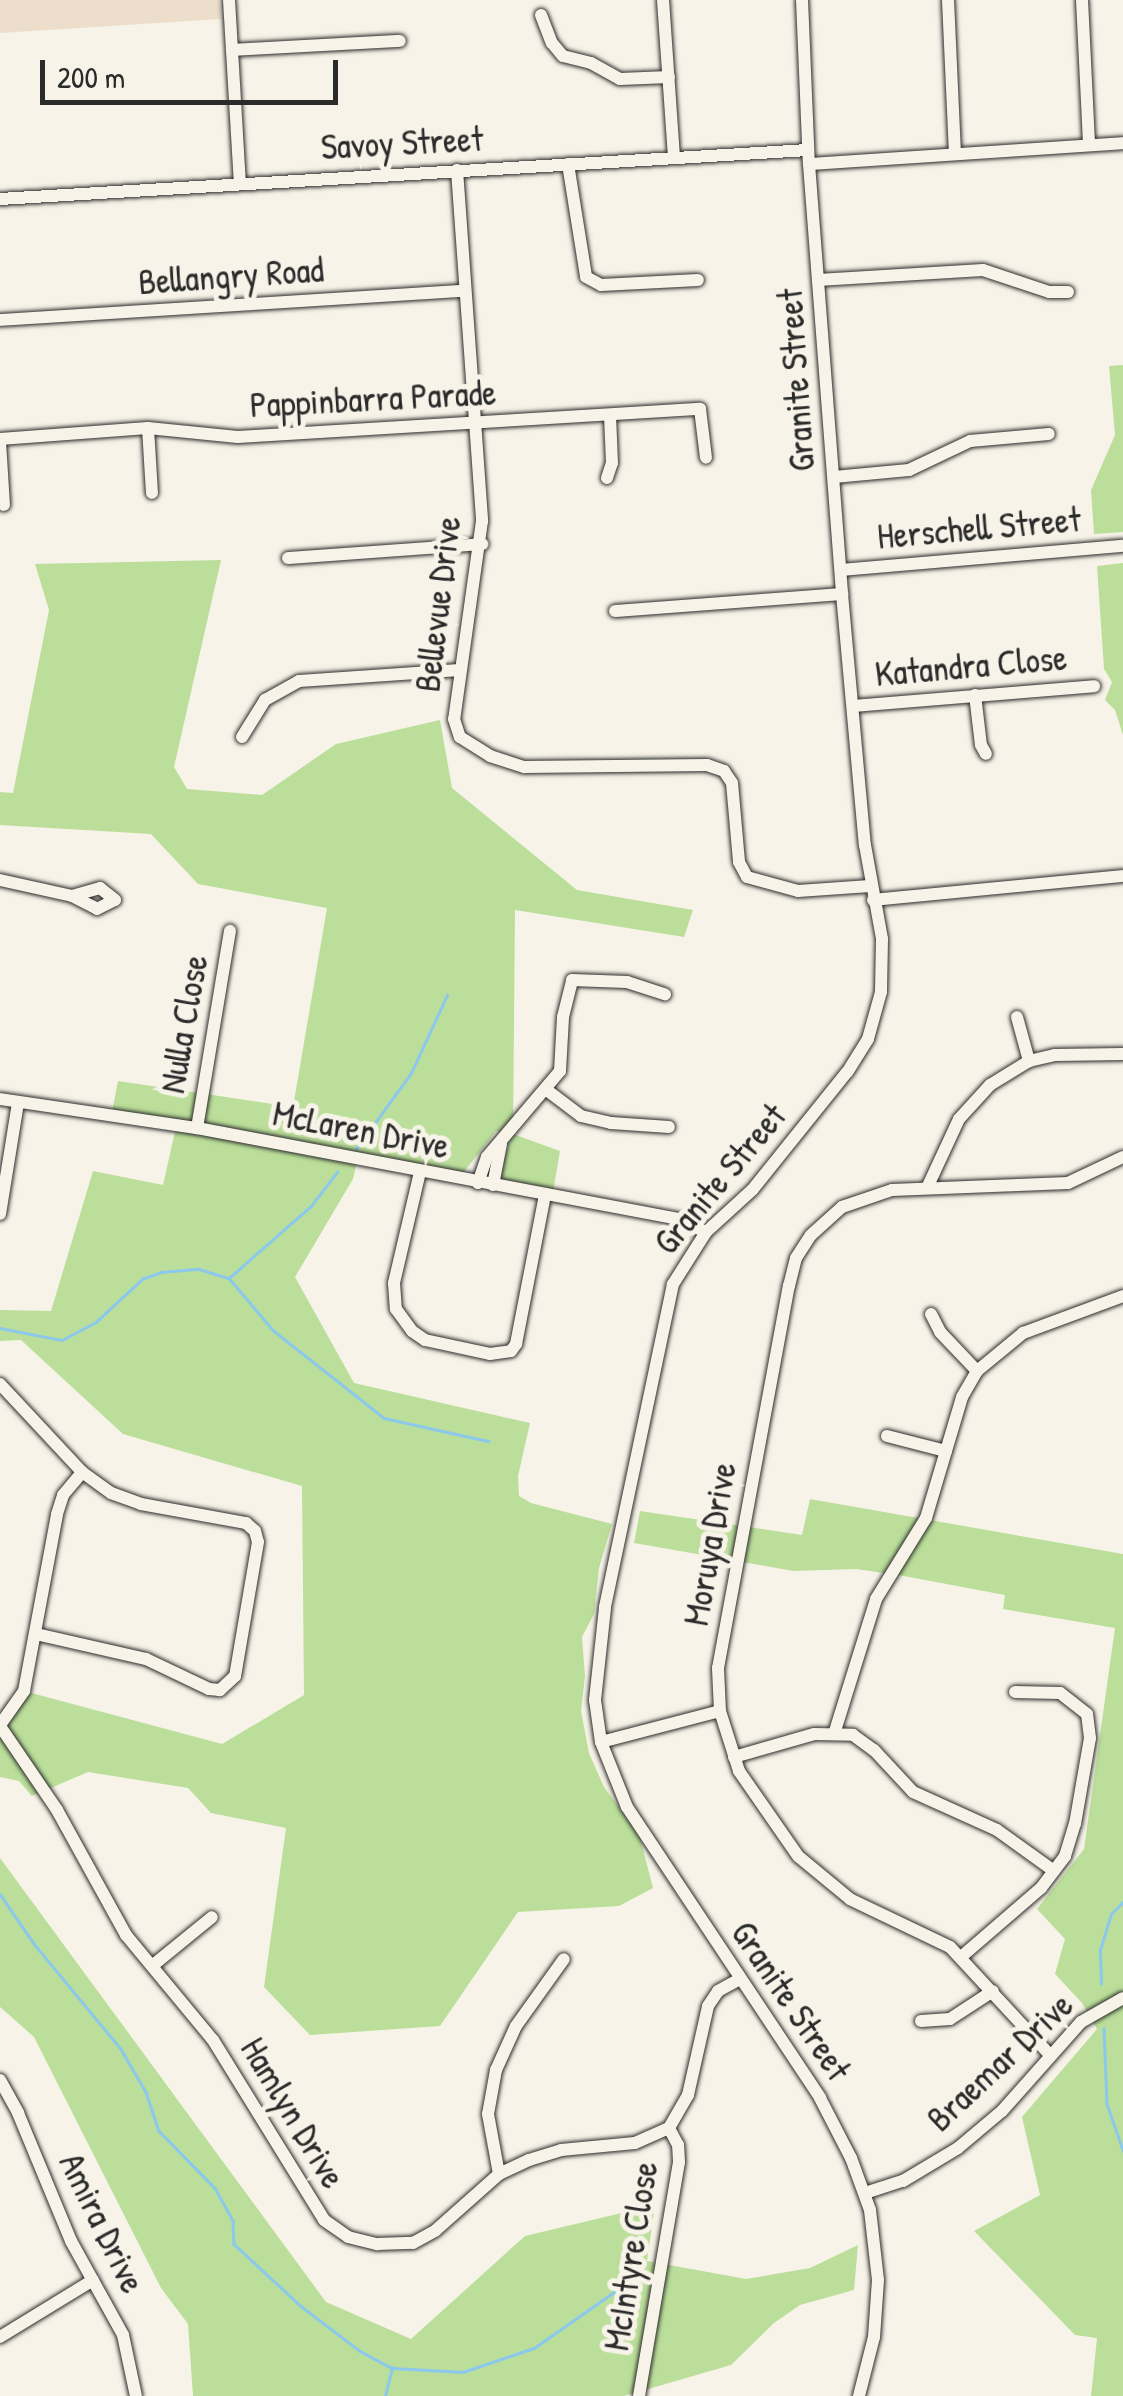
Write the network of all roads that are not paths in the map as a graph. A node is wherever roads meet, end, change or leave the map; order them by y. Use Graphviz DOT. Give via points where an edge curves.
graph roads {
  1 [pos="229,0"];
  2 [pos="663,0"];
  3 [pos="802,0"];
  4 [pos="948,0"];
  5 [pos="1082,0"];
  6 [pos="541,16"];
  7 [pos="564,24"];
  8 [pos="547,31"];
  9 [pos="400,40"];
  10 [pos="232,50"];
  11 [pos="668,77"];
  12 [pos="1123,143"];
  13 [pos="1089,145"];
  14 [pos="955,152"];
  15 [pos="809,157"];
  16 [pos="674,158"];
  17 [pos="568,164"];
  18 [pos="457,170"];
  19 [pos="240,182"];
  20 [pos="0,199"];
  21 [pos="698,280"];
  22 [pos="818,280"];
  23 [pos="465,291"];
  24 [pos="1068,292"];
  25 [pos="0,320"];
  26 [pos="610,415"];
  27 [pos="476,424"];
  28 [pos="148,428"];
  29 [pos="1049,434"];
  30 [pos="0,440"];
  31 [pos="706,458"];
  32 [pos="834,477"];
  33 [pos="607,478"];
  34 [pos="152,493"];
  35 [pos="4,505"];
  36 [pos="482,544"];
  37 [pos="1123,546"];
  38 [pos="288,558"];
  39 [pos="841,570"];
  40 [pos="842,594"];
  41 [pos="615,611"];
  42 [pos="460,670"];
  43 [pos="1094,686"];
  44 [pos="975,695"];
  45 [pos="853,706"];
  46 [pos="242,737"];
  47 [pos="986,754"];
  48 [pos="868,870"];
  49 [pos="1123,876"];
  50 [pos="0,880"];
  51 [pos="851,888"];
  52 [pos="871,892"];
  53 [pos="72,896"];
  54 [pos="230,931"];
  55 [pos="664,994"];
  56 [pos="1017,1017"];
  57 [pos="1123,1054"];
  58 [pos="1029,1060"];
  59 [pos="548,1091"];
  60 [pos="0,1100"];
  61 [pos="18,1103"];
  62 [pos="669,1127"];
  63 [pos="197,1128"];
  64 [pos="502,1141"];
  65 [pos="1123,1157"];
  66 [pos="420,1172"];
  67 [pos="478,1183"];
  68 [pos="493,1186"];
  69 [pos="927,1188"];
  70 [pos="544,1195"];
  71 [pos="0,1214"];
  72 [pos="706,1232"];
  73 [pos="1123,1296"];
  74 [pos="932,1314"];
  75 [pos="977,1371"];
  76 [pos="0,1384"];
  77 [pos="888,1436"];
  78 [pos="946,1451"];
  79 [pos="82,1472"];
  80 [pos="36,1634"];
  81 [pos="1015,1692"];
  82 [pos="720,1712"];
  83 [pos="0,1726"];
  84 [pos="834,1731"];
  85 [pos="601,1742"];
  86 [pos="734,1757"];
  87 [pos="1054,1871"];
  88 [pos="212,1917"];
  89 [pos="961,1958"];
  90 [pos="564,1959"];
  91 [pos="152,1966"];
  92 [pos="740,1979"];
  93 [pos="993,1991"];
  94 [pos="1123,1998"];
  95 [pos="921,2020"];
  96 [pos="1050,2055"];
  97 [pos="0,2080"];
  98 [pos="669,2128"];
  99 [pos="499,2174"];
  100 [pos="865,2194"];
  101 [pos="93,2280"];
  102 [pos="0,2337"];
  103 [pos="136,2396"];
  104 [pos="639,2396"];
  105 [pos="859,2396"];
  1 -- 10 [label="street"];
  2 -- 11 [label="street"];
  3 -- 15 [label="street, Granite Street"];
  4 -- 14 [label="street"];
  5 -- 13 [label="street"];
  6 -- 8 [label="street"];
  7 -- 8 [label="street"];
  8 -- 11 [label="street" via="564,56 613,77"];
  9 -- 10 [label="street"];
  10 -- 19 [label="street"];
  11 -- 16 [label="street"];
  12 -- 13 [label="street, Savoy Street"];
  13 -- 14 [label="street, Savoy Street"];
  14 -- 15 [label="street, Savoy Street"];
  15 -- 16 [label="street, Savoy Street"];
  15 -- 22 [label="street, Granite Street"];
  16 -- 17 [label="street, Savoy Street"];
  17 -- 18 [label="street, Savoy Street"];
  17 -- 21 [label="street" via="586,277 601,286"];
  18 -- 19 [label="street, Savoy Street"];
  18 -- 23 [label="street, Bellevue Drive"];
  19 -- 20 [label="street, Savoy Street"];
  22 -- 24 [label="street" via="982,270"];
  22 -- 32 [label="street, Granite Street"];
  23 -- 25 [label="street, Bellangry Road"];
  23 -- 27 [label="street, Bellevue Drive"];
  26 -- 27 [label="street, Pappinbarra Parade"];
  26 -- 31 [label="street, Pappinbarra Parade" via="700,409"];
  26 -- 33 [label="street"];
  27 -- 28 [label="street, Pappinbarra Parade" via="238,437"];
  27 -- 36 [label="street, Bellevue Drive"];
  28 -- 30 [label="street, Pappinbarra Parade"];
  28 -- 34 [label="street"];
  29 -- 32 [label="street" via="970,441 910,470"];
  30 -- 35 [label="street"];
  32 -- 39 [label="street, Granite Street"];
  36 -- 38 [label="street"];
  36 -- 42 [label="street, Bellevue Drive"];
  37 -- 39 [label="street, Herschell Street"];
  39 -- 40 [label="street, Granite Street"];
  40 -- 41 [label="street"];
  40 -- 45 [label="street, Granite Street"];
  42 -- 46 [label="street" via="299,681 265,700"];
  42 -- 51 [label="street, Bellevue Drive" via="454,719 460,736 490,756 524,767 707,765 724,771 732,782 739,862 747,877 798,890"];
  43 -- 44 [label="street, Katandra Close"];
  44 -- 45 [label="street, Katandra Close"];
  44 -- 47 [label="street"];
  45 -- 48 [label="street, Granite Street"];
  48 -- 51 [label="street"];
  48 -- 52 [label="street, Granite Street"];
  49 -- 52 [label="street"];
  50 -- 53 [label="street"];
  51 -- 52 [label="street, Bellevue Drive"];
  52 -- 72 [label="street, Granite Street" via="883,965 868,1039 786,1150"];
  54 -- 63 [label="street, Nulla Close"];
  55 -- 59 [label="street" via="627,982 572,980 563,1060"];
  56 -- 58 [label="street"];
  57 -- 58 [label="street"];
  58 -- 69 [label="street" via="970,1105"];
  59 -- 62 [label="street" via="581,1116"];
  59 -- 64 [label="street" via="518,1115"];
  60 -- 61 [label="street, McLaren Drive"];
  61 -- 63 [label="street, McLaren Drive"];
  61 -- 71 [label="street"];
  63 -- 66 [label="street, McLaren Drive"];
  64 -- 67 [label="street" via="487,1157"];
  64 -- 68 [label="street"];
  65 -- 69 [label="street, Moruya Drive" via="1068,1182"];
  66 -- 67 [label="street, McLaren Drive"];
  66 -- 70 [label="street" via="394,1283 396,1309 425,1340 490,1354 516,1344"];
  67 -- 68 [label="street, McLaren Drive"];
  68 -- 70 [label="street, McLaren Drive"];
  69 -- 82 [label="street, Moruya Drive" via="892,1190 842,1207 796,1258 724,1634"];
  70 -- 72 [label="street, McLaren Drive" via="679,1218"];
  72 -- 85 [label="street, Granite Street" via="672,1284 662,1323 598,1659"];
  73 -- 75 [label="street" via="1022,1334"];
  74 -- 75 [label="street"];
  75 -- 78 [label="street"];
  76 -- 79 [label="street"];
  77 -- 78 [label="street"];
  78 -- 84 [label="street" via="926,1518 876,1599"];
  79 -- 80 [label="street" via="57,1514"];
  79 -- 80 [label="street" via="141,1504 255,1531 235,1676 220,1690 209,1689 146,1659"];
  80 -- 83 [label="street" via="24,1691"];
  81 -- 87 [label="street" via="1071,1698 1090,1725 1072,1834"];
  82 -- 85 [label="street"];
  82 -- 86 [label="street, Moruya Drive"];
  83 -- 91 [label="street, Hamlyn Drive" via="57,1810 126,1935"];
  84 -- 86 [label="street"];
  84 -- 87 [label="street" via="864,1741 912,1792 997,1830"];
  85 -- 92 [label="street, Granite Street" via="627,1807"];
  86 -- 89 [label="street, Moruya Drive" via="816,1874"];
  87 -- 89 [label="street"];
  88 -- 91 [label="street"];
  89 -- 93 [label="street, Moruya Drive"];
  90 -- 99 [label="street" via="516,2026 496,2070 488,2114"];
  91 -- 99 [label="street, Hamlyn Drive" via="213,2040 324,2220 348,2238 412,2243"];
  92 -- 98 [label="street" via="718,1991 708,2006 688,2096"];
  92 -- 100 [label="street, Granite Street" via="820,2098"];
  93 -- 95 [label="street" via="950,2018"];
  93 -- 96 [label="street, Moruya Drive"];
  94 -- 96 [label="street, Braemar Drive" via="1081,2022"];
  96 -- 100 [label="street, Braemar Drive" via="1002,2111 958,2148"];
  97 -- 101 [label="street, Amira Drive"];
  98 -- 99 [label="street, Hamlyn Drive" via="635,2143 561,2150"];
  98 -- 104 [label="street, McIntyre Close" via="679,2162"];
  100 -- 105 [label="street, Granite Street" via="878,2300"];
  101 -- 102 [label="street"];
  101 -- 103 [label="street, Amira Drive" via="124,2335"];
}
